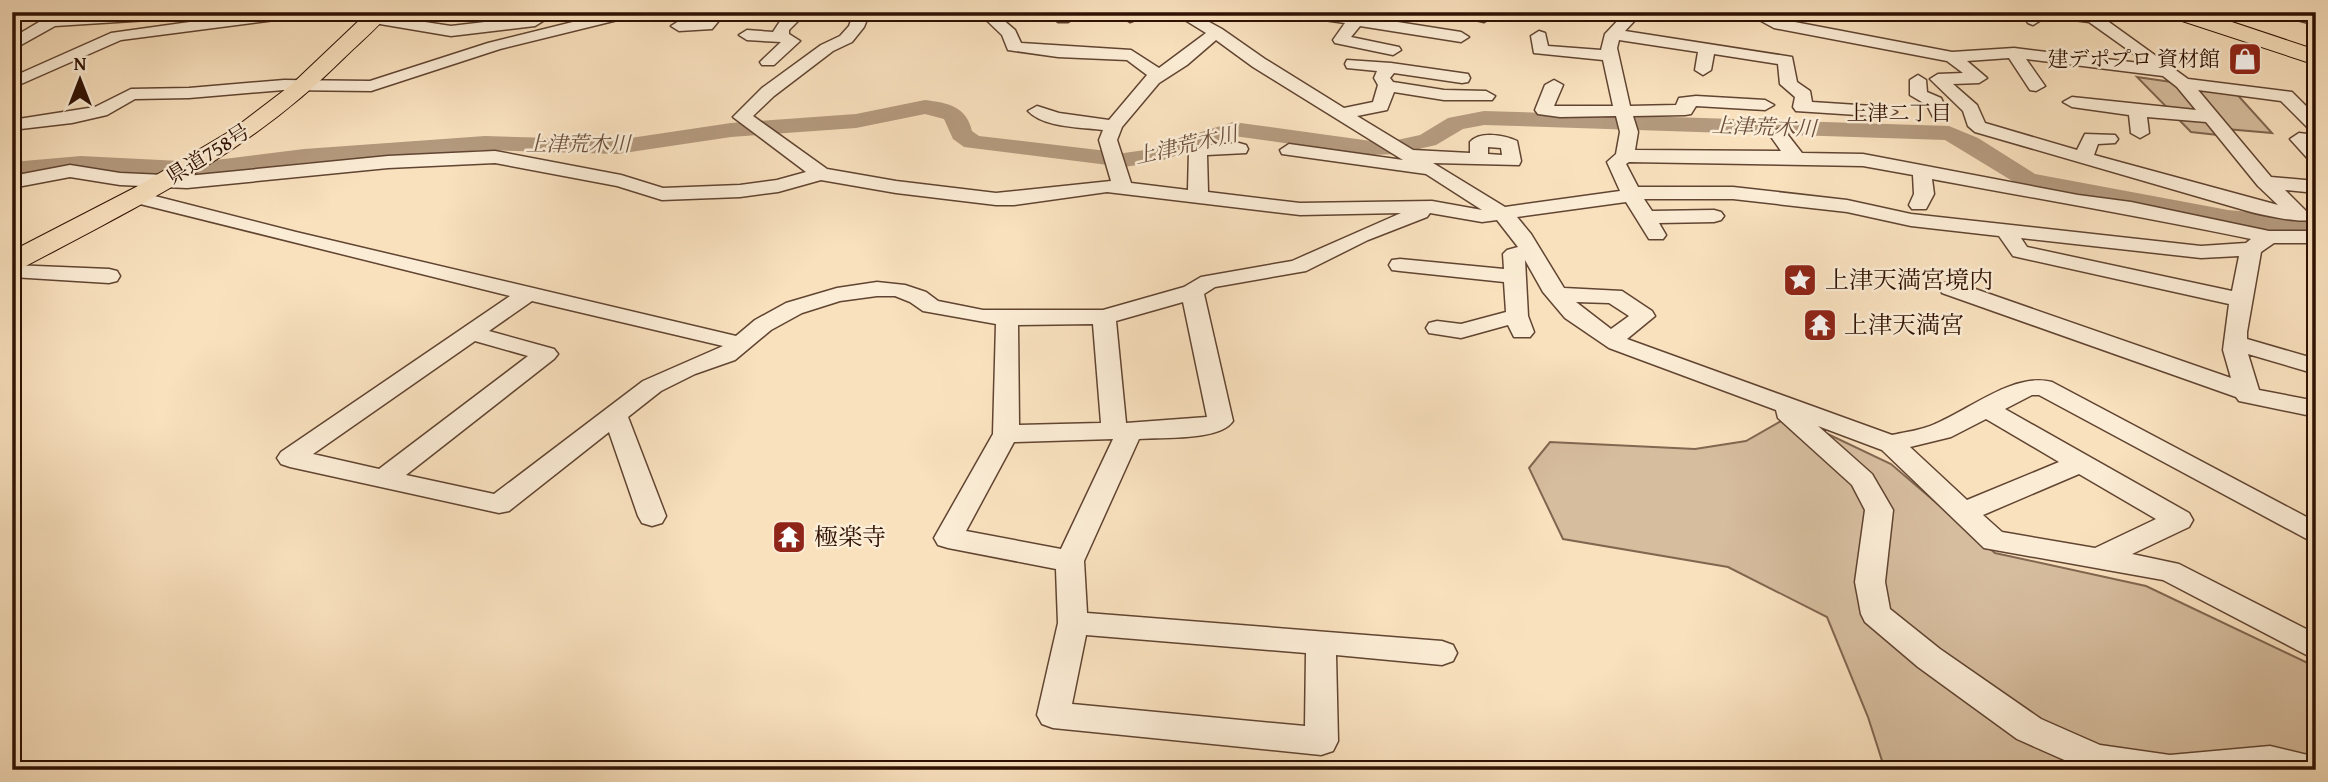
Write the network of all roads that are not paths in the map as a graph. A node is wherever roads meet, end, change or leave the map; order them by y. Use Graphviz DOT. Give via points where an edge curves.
graph roads {
  1 [pos="186,12"];
  2 [pos="298,12"];
  3 [pos="512,12"];
  4 [pos="633,12"];
  5 [pos="719,12"];
  6 [pos="794,12"];
  7 [pos="862,12"];
  8 [pos="985,12"];
  9 [pos="1180,12"];
  10 [pos="1213,12"];
  11 [pos="1303,12"];
  12 [pos="1459,12"];
  13 [pos="1630,12"];
  14 [pos="1676,12"];
  15 [pos="2050,12"];
  16 [pos="2178,12"];
  17 [pos="2290,13"];
  18 [pos="377,15"];
  19 [pos="2087,15"];
  20 [pos="62,16"];
  21 [pos="1484,17"];
  22 [pos="1194,20"];
  23 [pos="2316,20"];
  24 [pos="599,21"];
  25 [pos="1355,21"];
  26 [pos="679,26"];
  27 [pos="500,27"];
  28 [pos="1412,30"];
  29 [pos="1216,32"];
  30 [pos="1613,34"];
  31 [pos="747,35"];
  32 [pos="1539,36"];
  33 [pos="781,37"];
  34 [pos="1461,37"];
  35 [pos="12,45"];
  36 [pos="1707,47"];
  37 [pos="1393,50"];
  38 [pos="2014,53"];
  39 [pos="1611,56"];
  40 [pos="1952,57"];
  41 [pos="2316,58"];
  42 [pos="768,62"];
  43 [pos="1353,64"];
  44 [pos="2131,68"];
  45 [pos="1703,71"];
  46 [pos="12,72"];
  47 [pos="32,74"];
  48 [pos="1387,74"];
  49 [pos="2172,74"];
  50 [pos="1159,76"];
  51 [pos="1462,78"];
  52 [pos="1918,80"];
  53 [pos="12,83"];
  54 [pos="305,85"];
  55 [pos="1554,85"];
  56 [pos="2036,86"];
  57 [pos="2150,87"];
  58 [pos="2252,92"];
  59 [pos="1486,96"];
  60 [pos="2072,103"];
  61 [pos="1765,105"];
  62 [pos="1037,111"];
  63 [pos="1622,111"];
  64 [pos="2137,111"];
  65 [pos="1888,112"];
  66 [pos="1344,113"];
  67 [pos="1939,113"];
  68 [pos="2213,117"];
  69 [pos="12,125"];
  70 [pos="1114,126"];
  71 [pos="2316,126"];
  72 [pos="2140,133"];
  73 [pos="1778,134"];
  74 [pos="2109,139"];
  75 [pos="2316,141"];
  76 [pos="1239,149"];
  77 [pos="1289,150"];
  78 [pos="1411,156"];
  79 [pos="1625,156"];
  80 [pos="1721,156"];
  81 [pos="2316,156"];
  82 [pos="1794,157"];
  83 [pos="2083,158"];
  84 [pos="1479,159"];
  85 [pos="1833,159"];
  86 [pos="1432,169"];
  87 [pos="1922,171"];
  88 [pos="821,174"];
  89 [pos="170,179"];
  90 [pos="1839,180"];
  91 [pos="12,182"];
  92 [pos="2265,182"];
  93 [pos="1122,186"];
  94 [pos="2316,187"];
  95 [pos="1631,194"];
  96 [pos="1747,194"];
  97 [pos="135,197"];
  98 [pos="1198,198"];
  99 [pos="1919,205"];
  100 [pos="2294,211"];
  101 [pos="1714,216"];
  102 [pos="1506,217"];
  103 [pos="1645,217"];
  104 [pos="2316,226"];
  105 [pos="2008,234"];
  106 [pos="1656,235"];
  107 [pos="2316,237"];
  108 [pos="2260,244"];
  109 [pos="1531,252"];
  110 [pos="12,262"];
  111 [pos="1400,265"];
  112 [pos="12,271"];
  113 [pos="109,276"];
  114 [pos="1515,277"];
  115 [pos="1951,288"];
  116 [pos="530,292"];
  117 [pos="1192,292"];
  118 [pos="1558,295"];
  119 [pos="2242,300"];
  120 [pos="1104,317"];
  121 [pos="1007,318"];
  122 [pos="1437,328"];
  123 [pos="472,332"];
  124 [pos="1612,339"];
  125 [pos="2235,343"];
  126 [pos="742,344"];
  127 [pos="2316,367"];
  128 [pos="2247,392"];
  129 [pos="1777,402"];
  130 [pos="1985,408"];
  131 [pos="2316,409"];
  132 [pos="615,414"];
  133 [pos="1122,431"];
  134 [pos="1006,433"];
  135 [pos="1891,444"];
  136 [pos="2080,463"];
  137 [pos="383,479"];
  138 [pos="1964,512"];
  139 [pos="652,516"];
  140 [pos="2316,534"];
  141 [pos="2097,559"];
  142 [pos="1070,561"];
  143 [pos="1073,623"];
  144 [pos="1321,642"];
  145 [pos="2316,648"];
  146 [pos="1442,653"];
  147 [pos="2312,770"];
  1 -- 20 [label="street"];
  2 -- 47 [label="street" via="117,36"];
  3 -- 27 [label="street"];
  4 -- 24 [label="street"];
  5 -- 26 [label="street" via="706,26"];
  6 -- 33 [label="street" via="781,29"];
  7 -- 88 [label="street" via="846,38 768,92 742,117"];
  8 -- 50 [label="street" via="1009,33 1014,47 1131,55"];
  9 -- 22 [label="street"];
  10 -- 22 [label="street"];
  11 -- 25 [label="street"];
  12 -- 21 [label="street"];
  13 -- 30 [label="street"];
  14 -- 40 [label="street" via="1757,12 1774,23"];
  15 -- 19 [label="street"];
  16 -- 41 [label="highway"];
  17 -- 23 [label="street"];
  18 -- 27 [label="street" via="451,31"];
  18 -- 54 [label="main road, 県道758号"];
  19 -- 49 [label="street"];
  20 -- 35 [label="street"];
  22 -- 29 [label="street"];
  24 -- 27 [label="street" via="558,16"];
  24 -- 54 [label="street" via="494,46 370,86"];
  25 -- 28 [label="street"];
  25 -- 37 [label="street" via="1341,40"];
  28 -- 34 [label="street"];
  28 -- 37 [label="street"];
  29 -- 50 [label="street"];
  29 -- 66 [label="street"];
  30 -- 36 [label="street"];
  30 -- 39 [label="street"];
  31 -- 33 [label="street"];
  32 -- 39 [label="street" via="1540,50"];
  33 -- 42 [label="street" via="792,41"];
  36 -- 45 [label="street"];
  36 -- 65 [label="street" via="1786,60 1789,84 1804,95 1801,107"];
  37 -- 48 [label="street"];
  38 -- 40 [label="street"];
  38 -- 44 [label="street"];
  38 -- 56 [label="street"];
  39 -- 63 [label="street"];
  40 -- 83 [label="street" via="1979,78 1938,79 1971,109 1977,126"];
  43 -- 48 [label="street"];
  44 -- 49 [label="street"];
  44 -- 57 [label="street"];
  46 -- 47 [label="street"];
  47 -- 53 [label="street"];
  48 -- 51 [label="street" via="1446,69"];
  48 -- 59 [label="street" via="1444,95"];
  48 -- 66 [label="street" via="1381,106"];
  49 -- 58 [label="street"];
  49 -- 58 [label="street" via="2239,76"];
  49 -- 68 [label="street"];
  50 -- 70 [label="street"];
  52 -- 67 [label="street" via="1919,95 1936,103"];
  54 -- 69 [label="street" via="131,94 101,111"];
  54 -- 89 [label="main road, 県道758号" via="256,124"];
  55 -- 63 [label="street" via="1544,110"];
  58 -- 71 [label="street" via="2286,96"];
  60 -- 64 [label="street"];
  61 -- 63 [label="street" via="1696,101 1685,102 1685,110"];
  62 -- 70 [label="street"];
  63 -- 79 [label="street" via="1629,132"];
  64 -- 68 [label="street"];
  64 -- 72 [label="street"];
  66 -- 78 [label="street"];
  68 -- 92 [label="street"];
  70 -- 93 [label="street" via="1108,140"];
  73 -- 82 [label="street"];
  74 -- 83 [label="street" via="2091,138"];
  75 -- 81 [label="street" via="2299,139"];
  76 -- 98 [label="street" via="1198,150"];
  77 -- 86 [label="street"];
  78 -- 84 [label="street"];
  78 -- 86 [label="street"];
  79 -- 80 [label="street"];
  79 -- 95 [label="street" via="1616,162"];
  80 -- 82 [label="street"];
  80 -- 96 [label="street"];
  82 -- 85 [label="street"];
  83 -- 100 [label="street" via="2251,206"];
  85 -- 87 [label="street"];
  85 -- 90 [label="street"];
  86 -- 102 [label="street"];
  87 -- 99 [label="street" via="1924,194"];
  87 -- 108 [label="street" via="2131,208"];
  88 -- 89 [label="street" via="740,191 662,194 621,181 482,157 201,181"];
  88 -- 93 [label="street" via="996,199"];
  89 -- 91 [label="street" via="70,171"];
  89 -- 97 [label="main road, 県道758号"];
  92 -- 94 [label="street"];
  92 -- 100 [label="street"];
  93 -- 98 [label="street"];
  95 -- 96 [label="street"];
  95 -- 102 [label="street"];
  95 -- 103 [label="street"];
  96 -- 108 [label="street" via="1847,206 1911,220 2201,252"];
  97 -- 110 [label="main road, 県道758号"];
  97 -- 116 [label="street"];
  98 -- 102 [label="street" via="1311,209 1432,207"];
  100 -- 104 [label="street"];
  101 -- 103 [label="street"];
  102 -- 109 [label="street"];
  102 -- 117 [label="street" via="1478,222 1415,213 1298,266 1209,282"];
  103 -- 106 [label="street"];
  105 -- 119 [label="street" via="2020,252"];
  107 -- 108 [label="street"];
  108 -- 119 [label="street"];
  109 -- 114 [label="street" via="1514,254"];
  109 -- 118 [label="street"];
  111 -- 114 [label="street"];
  112 -- 113 [label="street"];
  114 -- 122 [label="street" via="1520,324 1461,331"];
  115 -- 128 [label="street"];
  116 -- 123 [label="street"];
  116 -- 126 [label="street"];
  117 -- 120 [label="street"];
  117 -- 133 [label="street" via="1220,421 1204,427"];
  118 -- 124 [label="street" via="1573,313"];
  118 -- 124 [label="street" via="1606,287 1644,316"];
  119 -- 125 [label="street"];
  120 -- 121 [label="street"];
  120 -- 133 [label="street"];
  121 -- 126 [label="street" via="951,312 897,290 877,289 837,295 794,309 763,324"];
  121 -- 134 [label="street"];
  123 -- 137 [label="street" via="547,354"];
  123 -- 137 [label="street" via="290,458"];
  124 -- 129 [label="street"];
  125 -- 127 [label="street"];
  125 -- 128 [label="street"];
  126 -- 132 [label="street" via="727,355 652,386"];
  128 -- 131 [label="street" via="2248,396"];
  129 -- 135 [label="street"];
  129 -- 147 [label="street" via="1863,481 1879,510 1870,582 1876,614 2029,729 2097,758 2171,769 2270,760"];
  130 -- 135 [label="street" via="1942,431"];
  130 -- 136 [label="street"];
  130 -- 140 [label="street" via="2027,388 2043,387"];
  132 -- 137 [label="street" via="499,505"];
  132 -- 139 [label="street"];
  133 -- 134 [label="street"];
  133 -- 142 [label="street"];
  134 -- 142 [label="street" via="948,538"];
  135 -- 138 [label="street"];
  136 -- 138 [label="street"];
  136 -- 141 [label="street" via="2179,520"];
  138 -- 141 [label="street" via="1994,541"];
  141 -- 145 [label="street" via="2169,571"];
  142 -- 143 [label="street"];
  143 -- 144 [label="street"];
  143 -- 144 [label="street" via="1053,715 1321,741"];
  144 -- 146 [label="street"];
}
